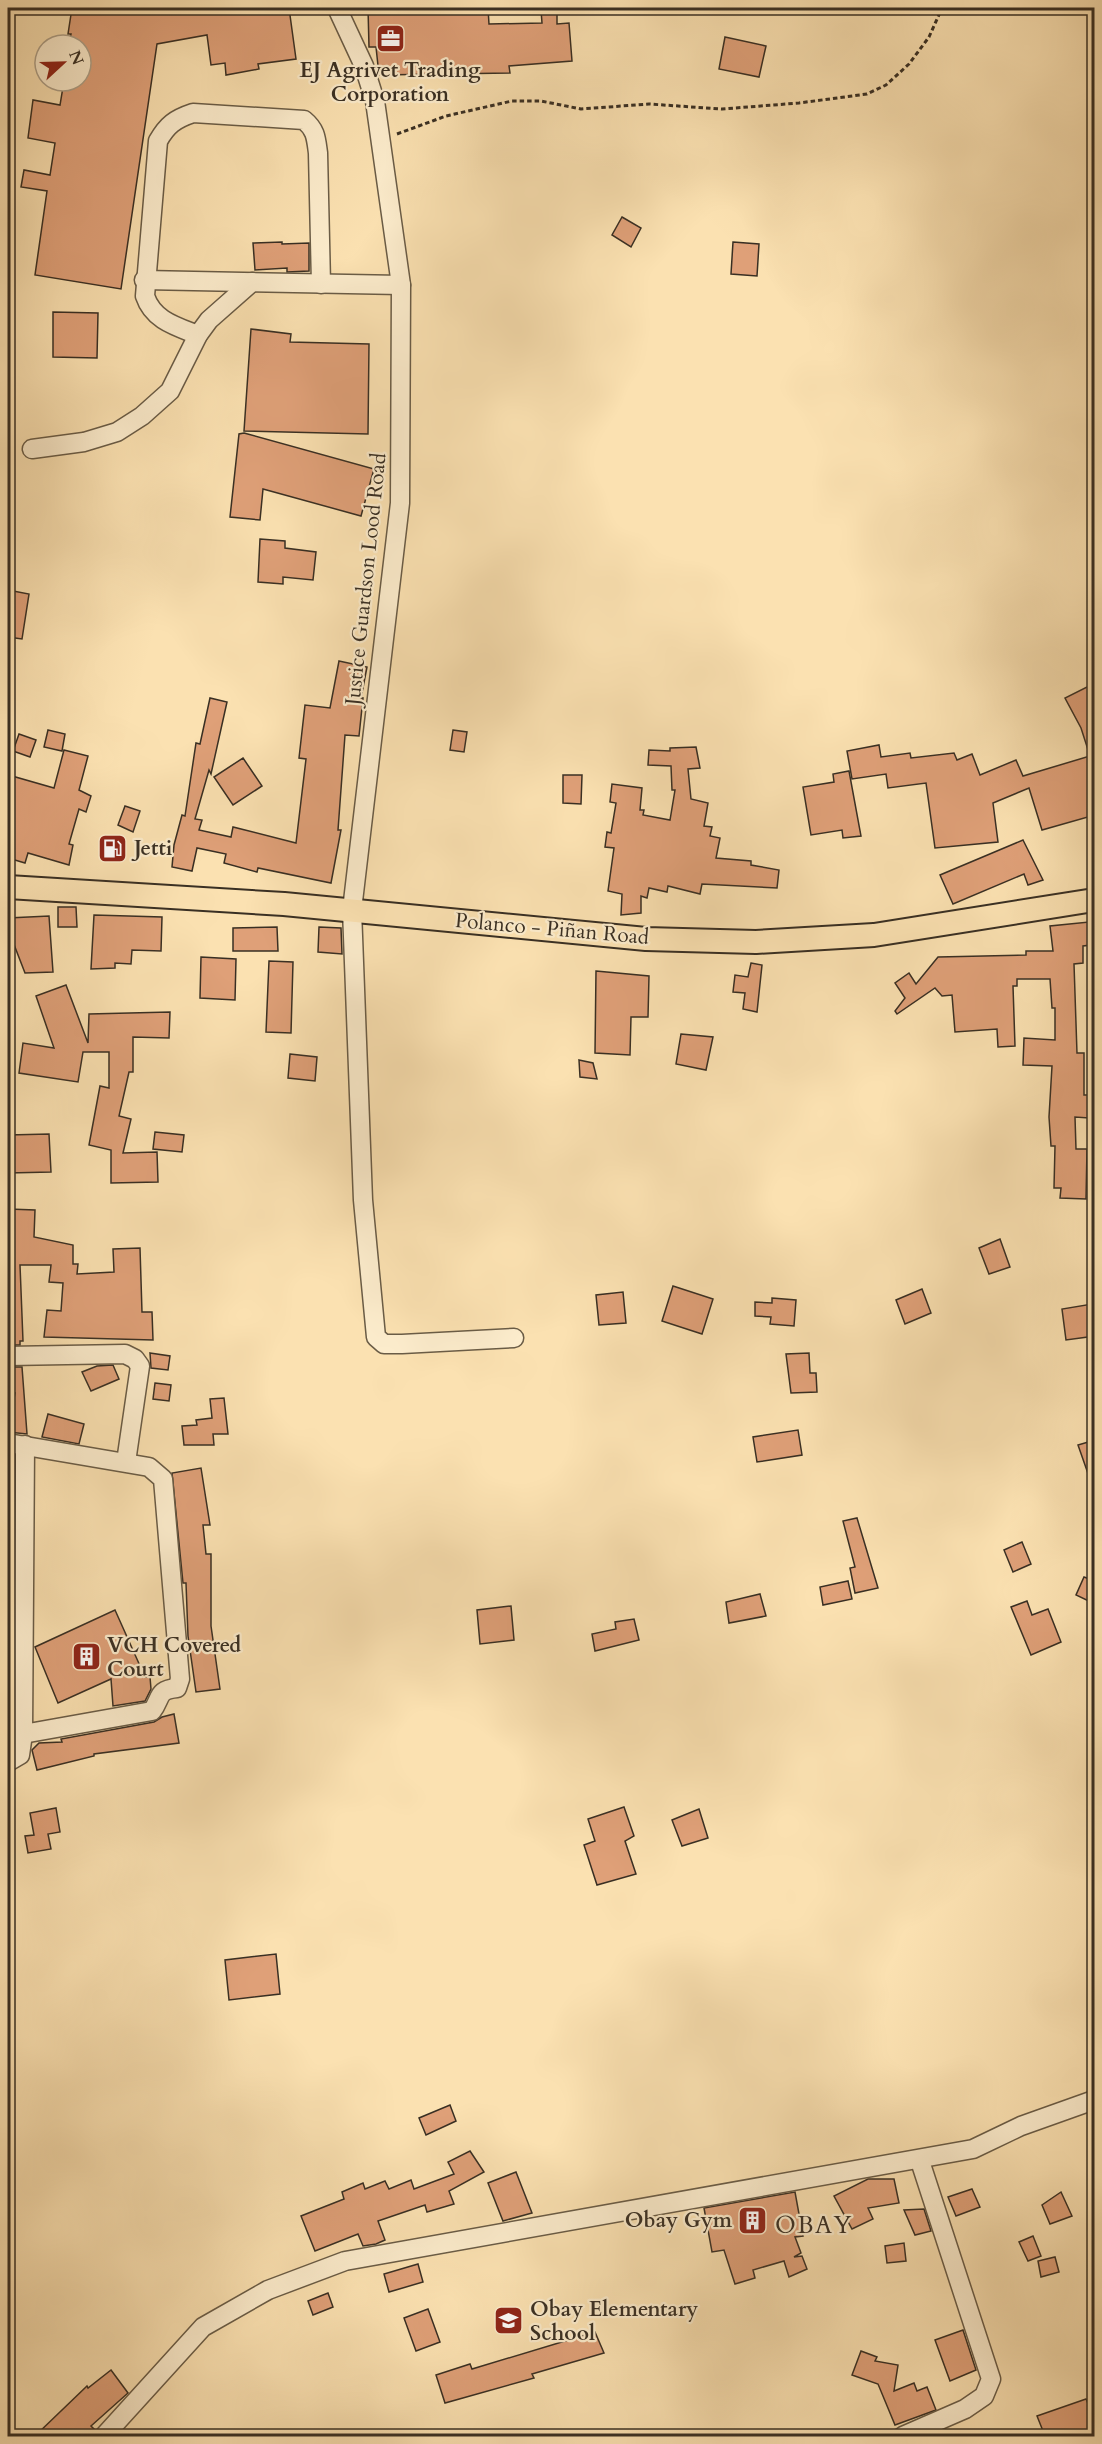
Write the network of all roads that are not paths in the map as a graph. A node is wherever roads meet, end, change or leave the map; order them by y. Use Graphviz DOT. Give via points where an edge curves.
graph roads {
  1 [pos="337,8"];
  2 [pos="144,280"];
  3 [pos="252,282"];
  4 [pos="321,284"];
  5 [pos="401,285"];
  6 [pos="198,335"];
  7 [pos="32,449"];
  8 [pos="8,887"];
  9 [pos="1095,900"];
  10 [pos="352,910"];
  11 [pos="514,1338"];
  12 [pos="8,1356"];
  13 [pos="16,1444"];
  14 [pos="126,1462"];
  15 [pos="23,1734"];
  16 [pos="14,1759"];
  17 [pos="1095,2100"];
  18 [pos="920,2161"];
  19 [pos="104,2436"];
  20 [pos="903,2436"];
  1 -- 5 [label="street, Justice Guardson Lood Road" via="364,66 375,101"];
  2 -- 3 [label="street"];
  2 -- 4 [label="street" via="158,141 177,118 193,113 304,120 315,133"];
  2 -- 6 [label="street" via="149,309 161,320"];
  3 -- 4 [label="street"];
  3 -- 6 [label="street" via="209,320"];
  4 -- 5 [label="street"];
  5 -- 10 [label="street, Justice Guardson Lood Road" via="400,503"];
  6 -- 7 [label="street" via="170,391 142,416 117,432 84,442"];
  8 -- 10 [label="main road, Polanco - Piñan Road"];
  9 -- 10 [label="main road, Polanco - Piñan Road" via="874,935 756,942 646,939"];
  10 -- 11 [label="street, Justice Guardson Lood Road" via="363,1200 376,1337 384,1344"];
  12 -- 14 [label="street" via="125,1354 135,1359 140,1366"];
  13 -- 14 [label="street"];
  13 -- 15 [label="street"];
  14 -- 15 [label="street" via="149,1467 159,1474 165,1493 179,1656 177,1688 166,1689 152,1711"];
  15 -- 16 [label="street"];
  17 -- 18 [label="street" via="1021,2126 973,2150"];
  18 -- 19 [label="street" via="345,2261 268,2290 203,2327"];
  18 -- 20 [label="street" via="991,2379 984,2396 965,2409"];
}
